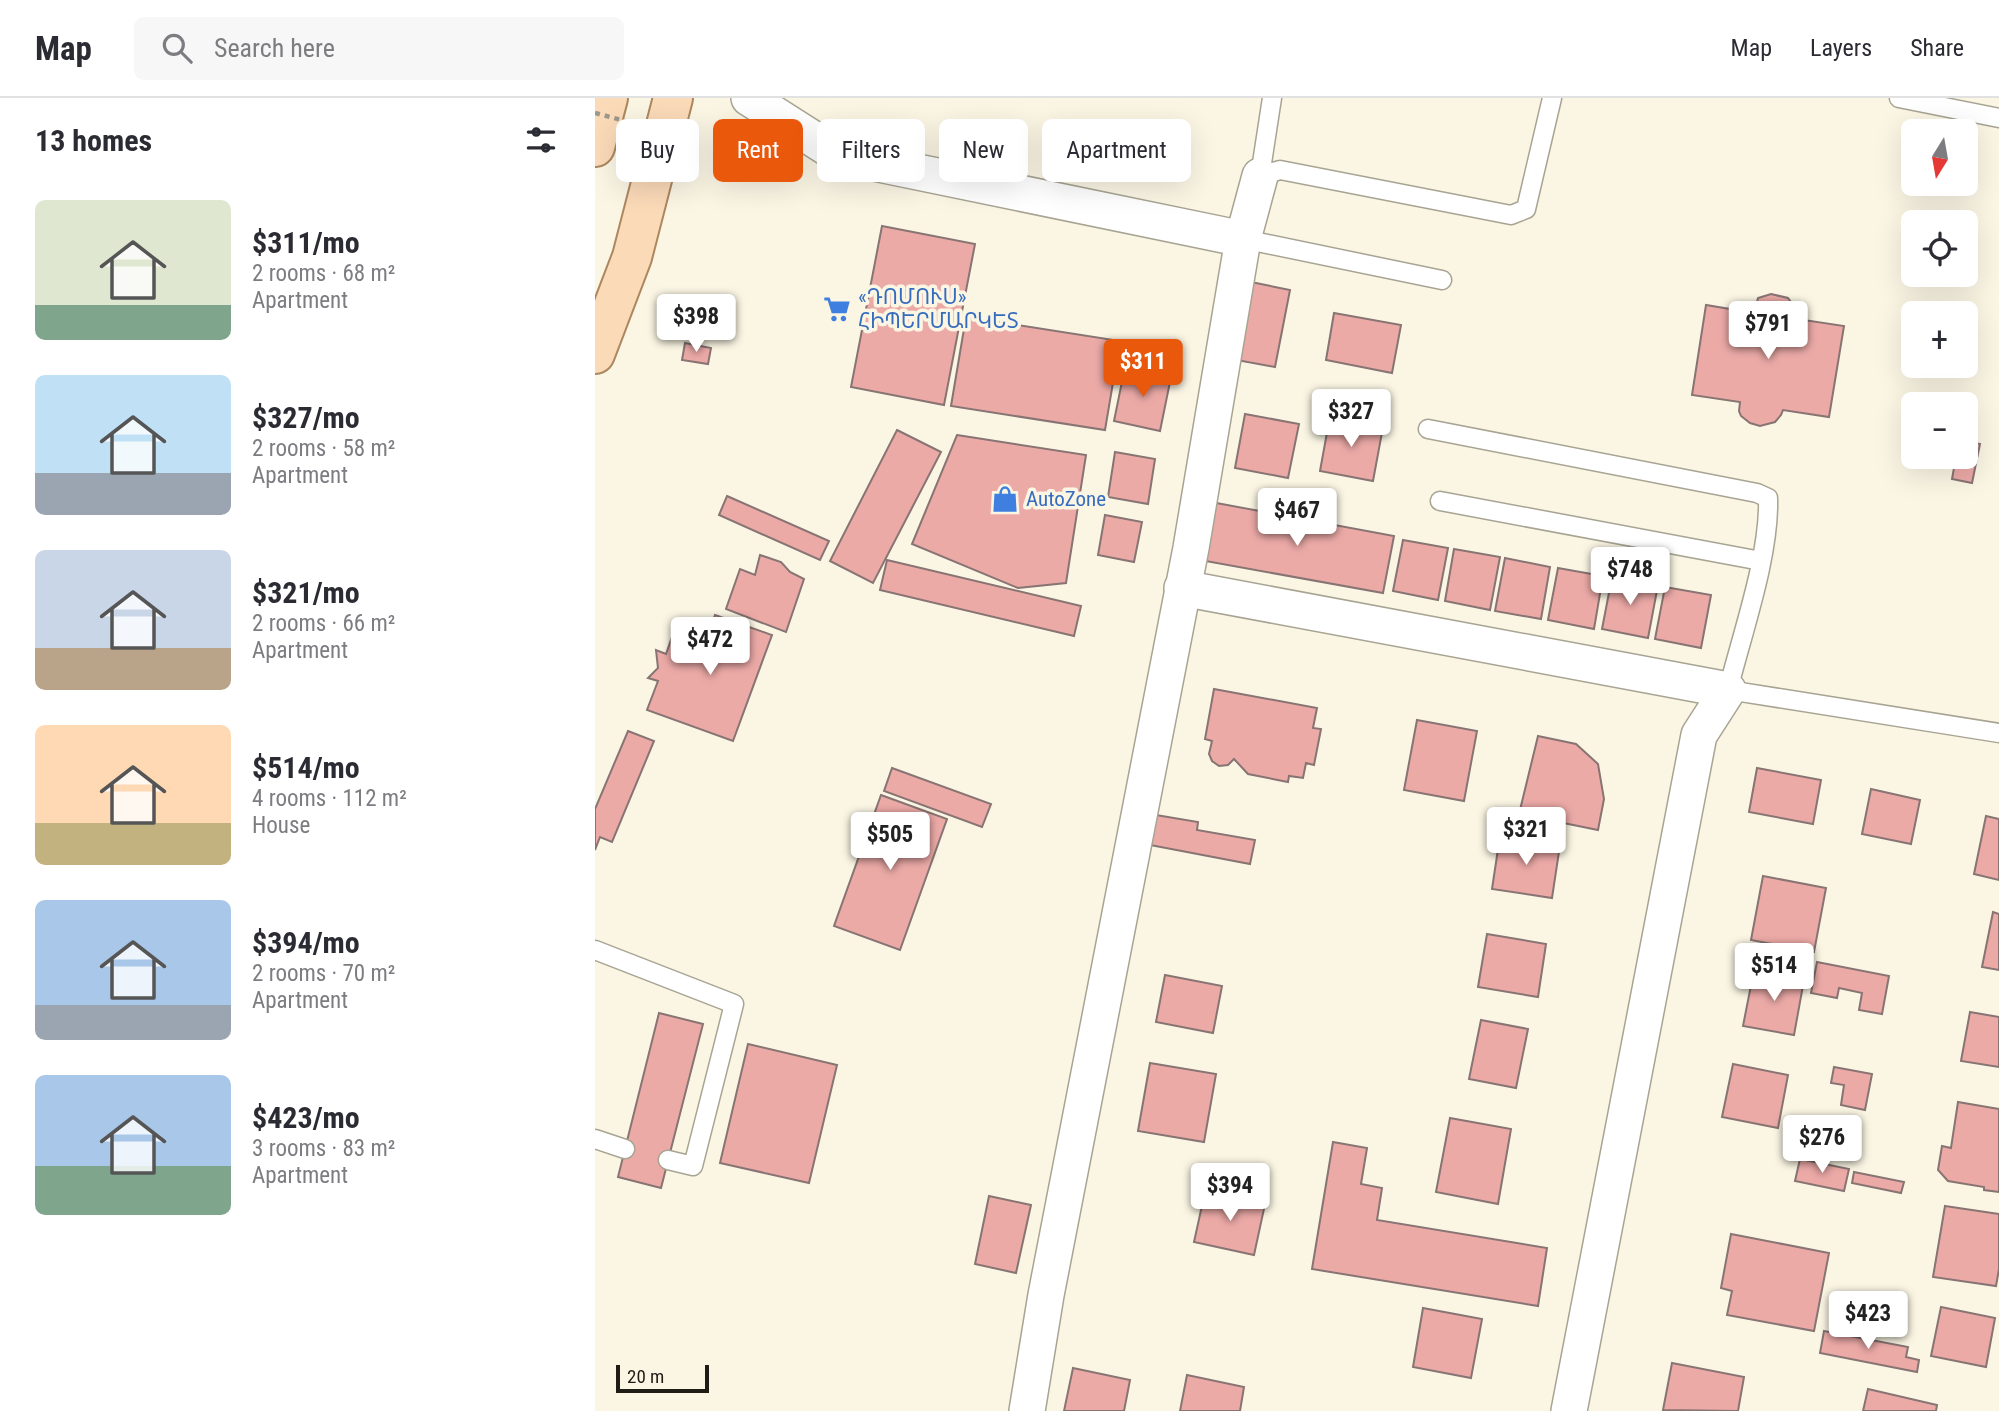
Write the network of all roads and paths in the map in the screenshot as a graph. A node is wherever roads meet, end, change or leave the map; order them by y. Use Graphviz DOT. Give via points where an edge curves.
graph roads {
  1 [pos="608,98"];
  2 [pos="673,98"];
  3 [pos="749,98"];
  4 [pos="1272,98"];
  5 [pos="1552,98"];
  6 [pos="1899,98"];
  7 [pos="595,113"];
  8 [pos="1999,118"];
  9 [pos="618,119"];
  10 [pos="595,147"];
  11 [pos="1260,176"];
  12 [pos="1243,239"];
  13 [pos="1442,280"];
  14 [pos="595,354"];
  15 [pos="1428,429"];
  16 [pos="1440,501"];
  17 [pos="1761,561"];
  18 [pos="1182,588"];
  19 [pos="1728,690"];
  20 [pos="1999,733"];
  21 [pos="595,950"];
  22 [pos="595,1139"];
  23 [pos="625,1149"];
  24 [pos="669,1160"];
  25 [pos="1027,1411"];
  26 [pos="1569,1411"];
  1 -- 10 [label="main road"];
  2 -- 14 [label="main road" via="632,257"];
  3 -- 12 [label="street" via="840,156"];
  4 -- 11 [label="lane"];
  5 -- 11 [label="lane" via="1526,209 1511,215 1280,170"];
  6 -- 8 [label="lane"];
  7 -- 9 [label="path, bridge"];
  11 -- 12 [label="street"];
  12 -- 13 [label="lane"];
  12 -- 18 [label="street"];
  15 -- 17 [label="lane" via="1757,493 1768,498 1769,511"];
  16 -- 17 [label="lane"];
  17 -- 19 [label="lane"];
  18 -- 19 [label="street"];
  18 -- 25 [label="street"];
  19 -- 20 [label="lane"];
  19 -- 26 [label="street" via="1699,735"];
  21 -- 24 [label="lane" via="734,1004 693,1166"];
  22 -- 23 [label="lane"];
}
